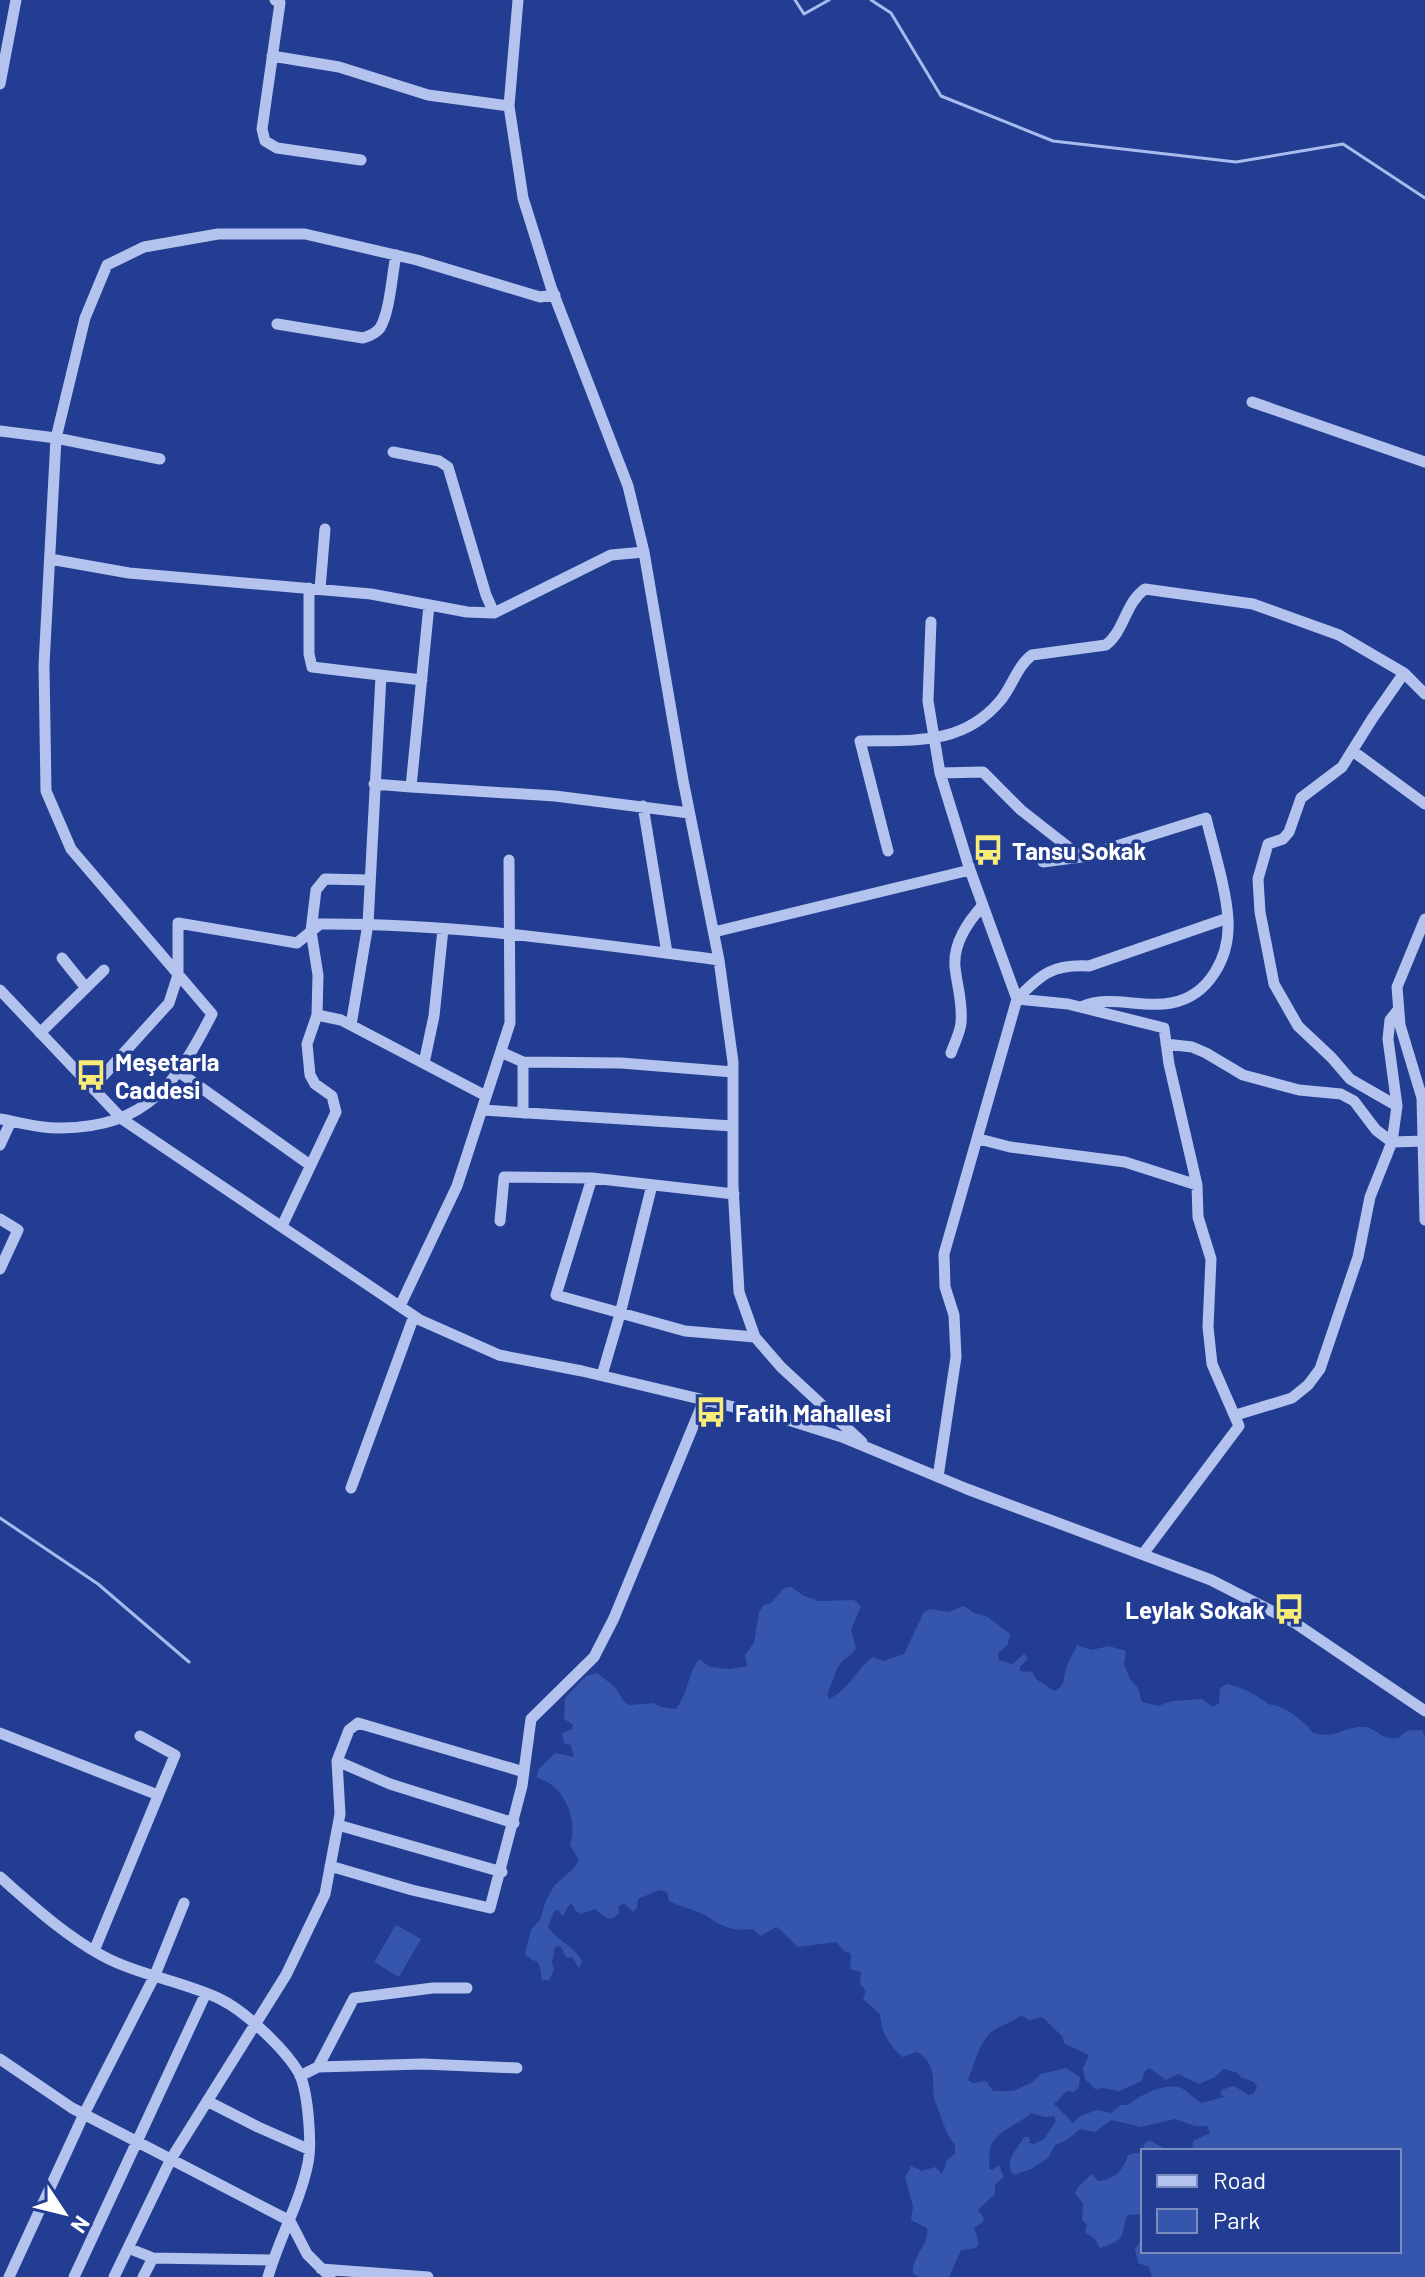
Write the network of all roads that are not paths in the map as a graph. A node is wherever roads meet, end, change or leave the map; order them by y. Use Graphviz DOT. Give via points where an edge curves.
graph roads {
  1 [pos="16,0"];
  2 [pos="275,0"];
  3 [pos="518,0"];
  4 [pos="272,56"];
  5 [pos="3,58"];
  6 [pos="0,84"];
  7 [pos="509,106"];
  8 [pos="361,160"];
  9 [pos="396,255"];
  10 [pos="555,295"];
  11 [pos="277,324"];
  12 [pos="1252,402"];
  13 [pos="0,431"];
  14 [pos="56,438"];
  15 [pos="393,452"];
  16 [pos="160,459"];
  17 [pos="1425,462"];
  18 [pos="325,529"];
  19 [pos="644,552"];
  20 [pos="50,559"];
  21 [pos="314,588"];
  22 [pos="429,605"];
  23 [pos="494,613"];
  24 [pos="931,622"];
  25 [pos="1404,673"];
  26 [pos="381,676"];
  27 [pos="422,680"];
  28 [pos="1425,694"];
  29 [pos="934,739"];
  30 [pos="1354,752"];
  31 [pos="940,773"];
  32 [pos="374,784"];
  33 [pos="411,787"];
  34 [pos="1425,804"];
  35 [pos="643,806"];
  36 [pos="689,813"];
  37 [pos="888,851"];
  38 [pos="1081,857"];
  39 [pos="509,860"];
  40 [pos="1043,862"];
  41 [pos="970,870"];
  42 [pos="369,880"];
  43 [pos="983,905"];
  44 [pos="1228,918"];
  45 [pos="1425,919"];
  46 [pos="368,924"];
  47 [pos="443,929"];
  48 [pos="311,931"];
  49 [pos="714,932"];
  50 [pos="509,933"];
  51 [pos="667,953"];
  52 [pos="62,958"];
  53 [pos="719,960"];
  54 [pos="104,970"];
  55 [pos="178,975"];
  56 [pos="86,988"];
  57 [pos="0,990"];
  58 [pos="1017,999"];
  59 [pos="1081,1007"];
  60 [pos="1398,1010"];
  61 [pos="317,1015"];
  62 [pos="351,1025"];
  63 [pos="40,1033"];
  64 [pos="1166,1044"];
  65 [pos="501,1052"];
  66 [pos="951,1053"];
  67 [pos="523,1062"];
  68 [pos="424,1063"];
  69 [pos="179,1072"];
  70 [pos="733,1072"];
  71 [pos="92,1088"];
  72 [pos="486,1096"];
  73 [pos="1397,1106"];
  74 [pos="482,1110"];
  75 [pos="523,1113"];
  76 [pos="122,1119"];
  77 [pos="6,1120"];
  78 [pos="733,1126"];
  79 [pos="979,1139"];
  80 [pos="1424,1141"];
  81 [pos="1392,1142"];
  82 [pos="0,1145"];
  83 [pos="310,1165"];
  84 [pos="592,1178"];
  85 [pos="652,1185"];
  86 [pos="1197,1185"];
  87 [pos="734,1194"];
  88 [pos="0,1219"];
  89 [pos="1425,1220"];
  90 [pos="500,1221"];
  91 [pos="282,1226"];
  92 [pos="0,1269"];
  93 [pos="400,1306"];
  94 [pos="620,1314"];
  95 [pos="414,1316"];
  96 [pos="755,1337"];
  97 [pos="602,1375"];
  98 [pos="704,1400"];
  99 [pos="1236,1415"];
  100 [pos="868,1448"];
  101 [pos="938,1477"];
  102 [pos="351,1488"];
  103 [pos="1143,1554"];
  104 [pos="1425,1711"];
  105 [pos="0,1733"];
  106 [pos="140,1736"];
  107 [pos="337,1761"];
  108 [pos="524,1772"];
  109 [pos="158,1795"];
  110 [pos="514,1823"];
  111 [pos="338,1825"];
  112 [pos="330,1866"];
  113 [pos="502,1872"];
  114 [pos="0,1877"];
  115 [pos="184,1903"];
  116 [pos="94,1951"];
  117 [pos="155,1975"];
  118 [pos="467,1988"];
  119 [pos="206,1993"];
  120 [pos="255,2025"];
  121 [pos="0,2059"];
  122 [pos="318,2067"];
  123 [pos="517,2068"];
  124 [pos="300,2076"];
  125 [pos="207,2101"];
  126 [pos="84,2114"];
  127 [pos="135,2141"];
  128 [pos="308,2149"];
  129 [pos="171,2159"];
  130 [pos="290,2221"];
  131 [pos="128,2248"];
  132 [pos="153,2258"];
  133 [pos="273,2260"];
  134 [pos="325,2273"];
  135 [pos="9,2277"];
  136 [pos="74,2277"];
  137 [pos="114,2277"];
  138 [pos="143,2277"];
  139 [pos="268,2277"];
  140 [pos="428,2277"];
  1 -- 5 [label="street"];
  2 -- 4 [label="street" via="280,3"];
  3 -- 7 [label="street"];
  4 -- 7 [label="street" via="339,67 428,95"];
  4 -- 8 [label="street" via="265,141 277,148"];
  5 -- 6 [label="street"];
  7 -- 10 [label="street" via="523,198"];
  9 -- 10 [label="street" via="540,297"];
  9 -- 11 [label="street" via="384,317 370,336"];
  9 -- 14 [label="street" via="305,234 218,234 144,247 107,265 85,318"];
  10 -- 19 [label="street" via="628,486"];
  12 -- 17 [label="street"];
  13 -- 14 [label="street"];
  14 -- 16 [label="street"];
  14 -- 20 [label="street"];
  15 -- 23 [label="street" via="448,467"];
  18 -- 21 [label="street"];
  19 -- 23 [label="street" via="611,555"];
  19 -- 36 [label="street"];
  20 -- 21 [label="street" via="129,573"];
  20 -- 55 [label="street" via="44,665 46,791 71,849"];
  21 -- 22 [label="street"];
  21 -- 26 [label="street" via="312,667"];
  22 -- 23 [label="street"];
  22 -- 27 [label="street"];
  24 -- 29 [label="street" via="928,701"];
  25 -- 28 [label="street"];
  25 -- 29 [label="street" via="1339,635 1253,604 1145,589 1106,645 1032,655 983,717"];
  25 -- 30 [label="street"];
  26 -- 27 [label="street"];
  26 -- 32 [label="street"];
  27 -- 33 [label="street"];
  29 -- 31 [label="street"];
  29 -- 37 [label="street" via="860,741"];
  30 -- 34 [label="street"];
  30 -- 73 [label="street" via="1301,798 1283,839 1268,844 1258,879 1260,912 1274,984 1298,1026 1350,1079"];
  31 -- 38 [label="street" via="983,772"];
  31 -- 41 [label="street"];
  32 -- 33 [label="street"];
  32 -- 42 [label="street"];
  33 -- 35 [label="street"];
  35 -- 36 [label="street"];
  35 -- 51 [label="street"];
  36 -- 49 [label="street"];
  38 -- 40 [label="street"];
  38 -- 44 [label="street" via="1206,818"];
  39 -- 50 [label="street"];
  41 -- 43 [label="street"];
  41 -- 49 [label="street"];
  42 -- 46 [label="street"];
  42 -- 48 [label="street" via="325,879 316,890"];
  43 -- 58 [label="street"];
  43 -- 66 [label="street" via="958,944 961,1026"];
  44 -- 58 [label="street" via="1089,966 1053,969"];
  44 -- 59 [label="street" via="1227,947 1212,979 1197,993 1170,1004 1096,1000"];
  45 -- 60 [label="street" via="1397,987"];
  46 -- 47 [label="street"];
  46 -- 48 [label="street" via="320,924"];
  46 -- 62 [label="street"];
  47 -- 50 [label="street"];
  47 -- 68 [label="street"];
  48 -- 55 [label="street" via="297,943 178,923"];
  48 -- 61 [label="street"];
  49 -- 53 [label="street"];
  50 -- 51 [label="street"];
  50 -- 65 [label="street" via="510,1023"];
  51 -- 53 [label="street"];
  52 -- 56 [label="street"];
  53 -- 70 [label="street"];
  54 -- 56 [label="street"];
  55 -- 69 [label="street" via="212,1014"];
  55 -- 71 [label="street" via="169,1003"];
  56 -- 63 [label="street"];
  57 -- 63 [label="street"];
  58 -- 59 [label="street"];
  58 -- 79 [label="street"];
  59 -- 64 [label="street" via="1164,1028"];
  60 -- 73 [label="street" via="1390,1020 1388,1039"];
  60 -- 80 [label="street" via="1422,1098"];
  61 -- 62 [label="street"];
  61 -- 83 [label="street" via="307,1044 310,1075 332,1096 336,1112"];
  62 -- 68 [label="street"];
  63 -- 71 [label="street"];
  64 -- 81 [label="street" via="1192,1047 1243,1075 1349,1097"];
  64 -- 86 [label="street"];
  65 -- 67 [label="street"];
  65 -- 72 [label="street"];
  67 -- 70 [label="street"];
  67 -- 75 [label="street"];
  68 -- 72 [label="street"];
  69 -- 76 [label="street" via="157,1097"];
  69 -- 83 [label="street"];
  70 -- 78 [label="street"];
  71 -- 76 [label="street"];
  72 -- 74 [label="street"];
  73 -- 81 [label="street"];
  74 -- 75 [label="street"];
  74 -- 93 [label="street" via="457,1186"];
  75 -- 78 [label="street"];
  76 -- 77 [label="street" via="60,1128"];
  76 -- 91 [label="street"];
  77 -- 82 [label="street"];
  78 -- 87 [label="street"];
  79 -- 86 [label="street" via="1125,1162"];
  79 -- 101 [label="street" via="944,1254 956,1357"];
  80 -- 81 [label="street"];
  80 -- 89 [label="street"];
  81 -- 99 [label="street" via="1370,1197 1358,1257 1320,1369 1292,1398"];
  83 -- 91 [label="street"];
  84 -- 85 [label="street"];
  84 -- 90 [label="street" via="504,1177"];
  84 -- 94 [label="street" via="556,1295"];
  85 -- 87 [label="street"];
  85 -- 94 [label="street"];
  86 -- 99 [label="street" via="1198,1217 1211,1259 1212,1364"];
  87 -- 96 [label="street" via="739,1292"];
  88 -- 92 [label="street" via="18,1230"];
  91 -- 93 [label="street"];
  93 -- 95 [label="street"];
  94 -- 96 [label="street" via="685,1331"];
  94 -- 97 [label="street"];
  95 -- 97 [label="street" via="499,1355"];
  95 -- 102 [label="street"];
  96 -- 100 [label="street"];
  97 -- 98 [label="street"];
  98 -- 100 [label="street" via="785,1419"];
  98 -- 108 [label="street" via="594,1657 531,1719"];
  99 -- 103 [label="street" via="1239,1426 1233,1436"];
  100 -- 101 [label="street"];
  101 -- 103 [label="street"];
  103 -- 104 [label="street" via="1279,1613"];
  105 -- 109 [label="street"];
  106 -- 109 [label="street" via="175,1755"];
  107 -- 108 [label="street" via="349,1730 358,1723"];
  107 -- 110 [label="street" via="390,1784"];
  107 -- 111 [label="street"];
  108 -- 110 [label="street"];
  109 -- 116 [label="street"];
  110 -- 113 [label="street"];
  111 -- 112 [label="street"];
  111 -- 113 [label="street"];
  112 -- 113 [label="street" via="490,1908"];
  112 -- 120 [label="street" via="325,1894"];
  114 -- 116 [label="street" via="59,1929"];
  115 -- 117 [label="street"];
  116 -- 117 [label="street"];
  117 -- 119 [label="street"];
  117 -- 126 [label="street"];
  118 -- 122 [label="street" via="354,1998"];
  119 -- 120 [label="street"];
  119 -- 127 [label="street"];
  120 -- 124 [label="street"];
  120 -- 125 [label="street"];
  121 -- 126 [label="street"];
  122 -- 123 [label="street"];
  122 -- 124 [label="street"];
  124 -- 128 [label="street"];
  125 -- 128 [label="street"];
  125 -- 129 [label="street"];
  126 -- 127 [label="street"];
  126 -- 135 [label="street"];
  127 -- 129 [label="street"];
  127 -- 136 [label="street"];
  128 -- 130 [label="street"];
  129 -- 130 [label="street"];
  129 -- 131 [label="street"];
  130 -- 133 [label="street"];
  130 -- 134 [label="street" via="307,2254"];
  131 -- 132 [label="street"];
  131 -- 137 [label="street"];
  132 -- 133 [label="street"];
  132 -- 138 [label="street"];
  133 -- 139 [label="street"];
  134 -- 140 [label="street"];
}
